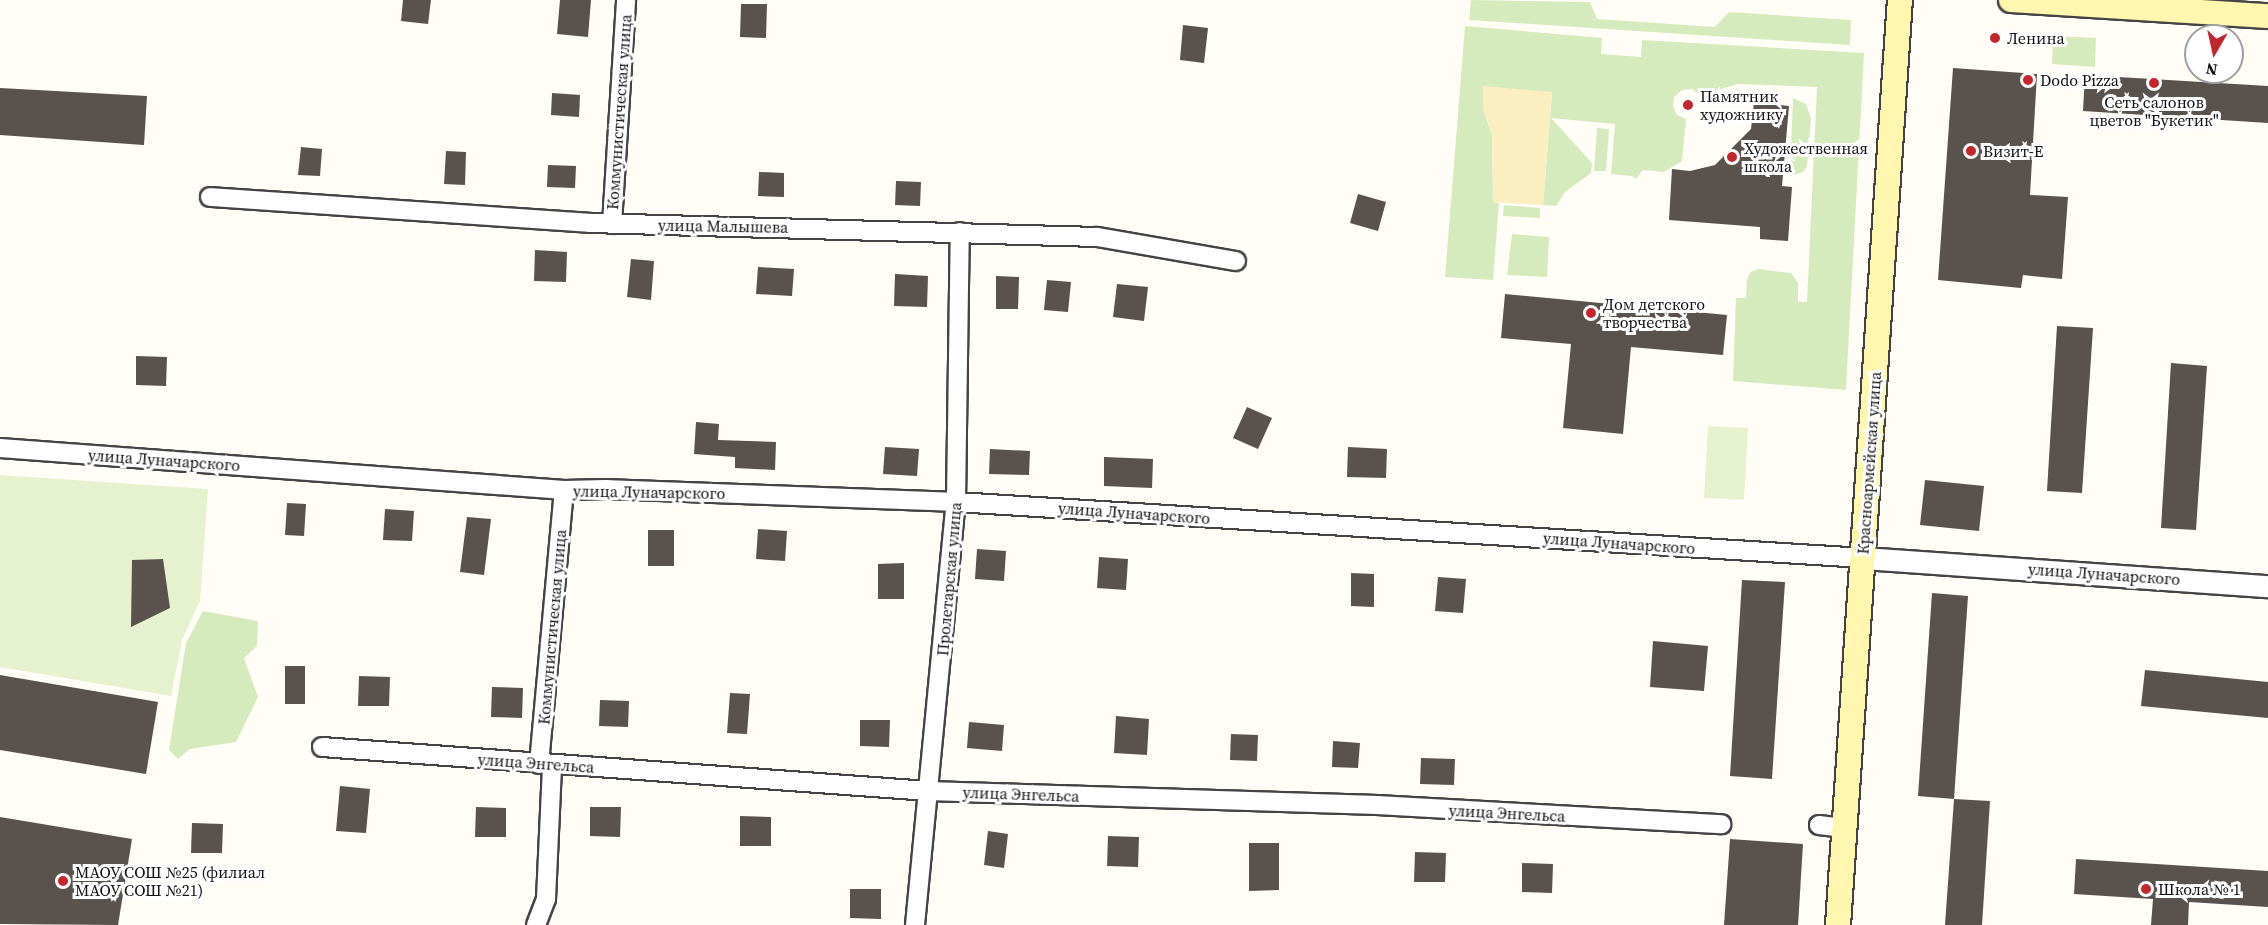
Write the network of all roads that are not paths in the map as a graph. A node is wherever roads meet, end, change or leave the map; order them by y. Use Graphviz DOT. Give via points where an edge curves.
graph roads {
  1 [pos="626,0"];
  2 [pos="1900,0"];
  3 [pos="2011,0"];
  4 [pos="2268,16"];
  5 [pos="210,197"];
  6 [pos="612,224"];
  7 [pos="960,232"];
  8 [pos="1236,261"];
  9 [pos="0,448"];
  10 [pos="564,490"];
  11 [pos="956,502"];
  12 [pos="1863,558"];
  13 [pos="2268,586"];
  14 [pos="322,747"];
  15 [pos="546,764"];
  16 [pos="929,791"];
  17 [pos="1721,824"];
  18 [pos="1819,825"];
  19 [pos="1845,828"];
  20 [pos="536,925"];
  21 [pos="915,925"];
  22 [pos="1838,925"];
  1 -- 6 [label="street, Коммунистическая улица"];
  2 -- 12 [label="main road, Красноармейская улица"];
  3 -- 4 [label="main road"];
  5 -- 6 [label="street, улица Малышева"];
  6 -- 7 [label="street, улица Малышева"];
  7 -- 8 [label="street, улица Малышева" via="1097,237"];
  7 -- 11 [label="street, Пролетарская улица"];
  9 -- 10 [label="street, улица Луначарского"];
  10 -- 11 [label="street, улица Луначарского"];
  10 -- 15 [label="street, Коммунистическая улица"];
  11 -- 12 [label="street, улица Луначарского"];
  11 -- 16 [label="street, Пролетарская улица"];
  12 -- 13 [label="street, улица Луначарского"];
  12 -- 19 [label="main road, Красноармейская улица"];
  14 -- 15 [label="street, улица Энгельса"];
  15 -- 16 [label="street, улица Энгельса"];
  15 -- 20 [label="street, Коммунистическая улица" via="546,899"];
  16 -- 17 [label="street, улица Энгельса" via="1377,805"];
  16 -- 21 [label="street, Пролетарская улица"];
  18 -- 19 [label="street"];
  19 -- 22 [label="main road, Красноармейская улица"];
}
